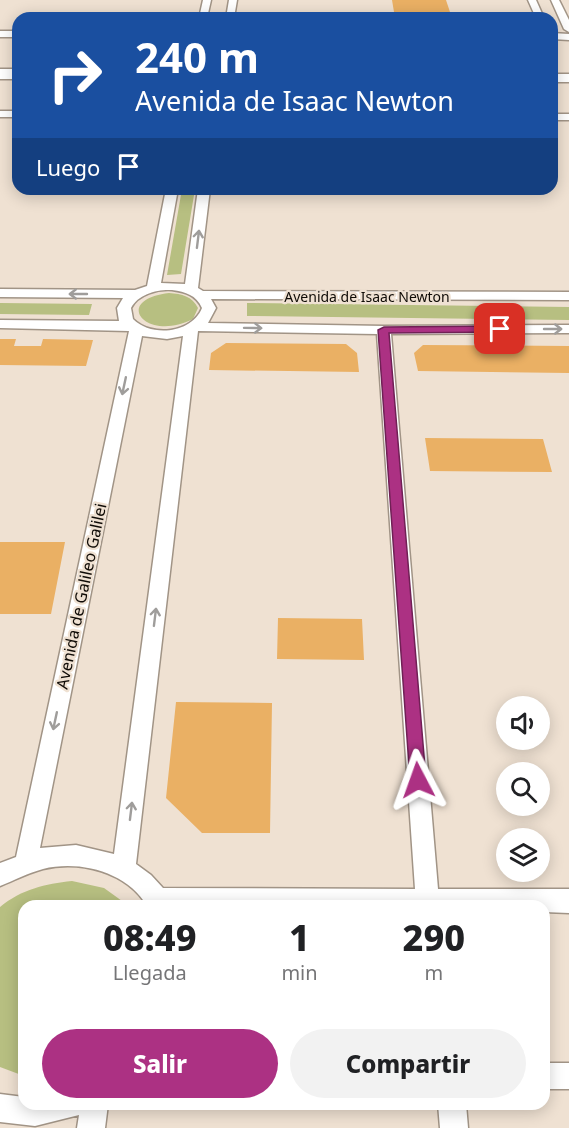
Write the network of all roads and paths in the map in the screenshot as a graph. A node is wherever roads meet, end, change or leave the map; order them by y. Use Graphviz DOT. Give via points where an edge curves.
graph roads {
  1 [pos="555,0"];
  2 [pos="569,29"];
  3 [pos="170,195"];
  4 [pos="204,195"];
  5 [pos="153,288"];
  6 [pos="0,293"];
  7 [pos="196,293"];
  8 [pos="136,294"];
  9 [pos="569,296"];
  10 [pos="0,324"];
  11 [pos="133,327"];
  12 [pos="193,328"];
  13 [pos="569,329"];
  14 [pos="384,330"];
  15 [pos="26,862"];
  16 [pos="124,869"];
  17 [pos="0,874"];
  18 [pos="427,899"];
  19 [pos="157,900"];
  20 [pos="360,900"];
  21 [pos="498,900"];
  22 [pos="550,901"];
  23 [pos="569,901"];
  24 [pos="550,1076"];
  25 [pos="569,1076"];
  26 [pos="0,1108"];
  27 [pos="44,1110"];
  28 [pos="93,1110"];
  29 [pos="452,1110"];
  30 [pos="91,1128"];
  31 [pos="454,1128"];
  1 -- 2 [label="street"];
  3 -- 5 [label="street"];
  7 -- 4 [label="street, one-way"];
  5 -- 7 [label="street, Avenida de Isaac Newton" via="166,286"];
  5 -- 8 [label="street"];
  8 -- 6 [label="street, one-way"];
  7 -- 9 [label="street, Avenida de Isaac Newton"];
  7 -- 12 [label="street" via="209,308"];
  8 -- 11 [label="street, Avenida de Galileo Galilei" via="123,309 124,318"];
  10 -- 11 [label="street"];
  11 -- 12 [label="street, Avenida de Isaac Newton" via="162,334"];
  11 -- 15 [label="street, Avenida de Galileo Galilei, one-way"];
  12 -- 14 [label="street, Avenida de Isaac Newton, one-way"];
  16 -- 12 [label="street, one-way"];
  14 -- 13 [label="street, Avenida de Isaac Newton, one-way"];
  14 -- 18 [label="street"];
  15 -- 16 [label="street" via="60,855 94,857"];
  15 -- 17 [label="street"];
  16 -- 19 [label="street"];
  18 -- 20 [label="street"];
  18 -- 21 [label="street"];
  22 -- 23 [label="street"];
  24 -- 25 [label="street"];
  26 -- 27 [label="street"];
  28 -- 30 [label="street"];
  29 -- 31 [label="street"];
}
